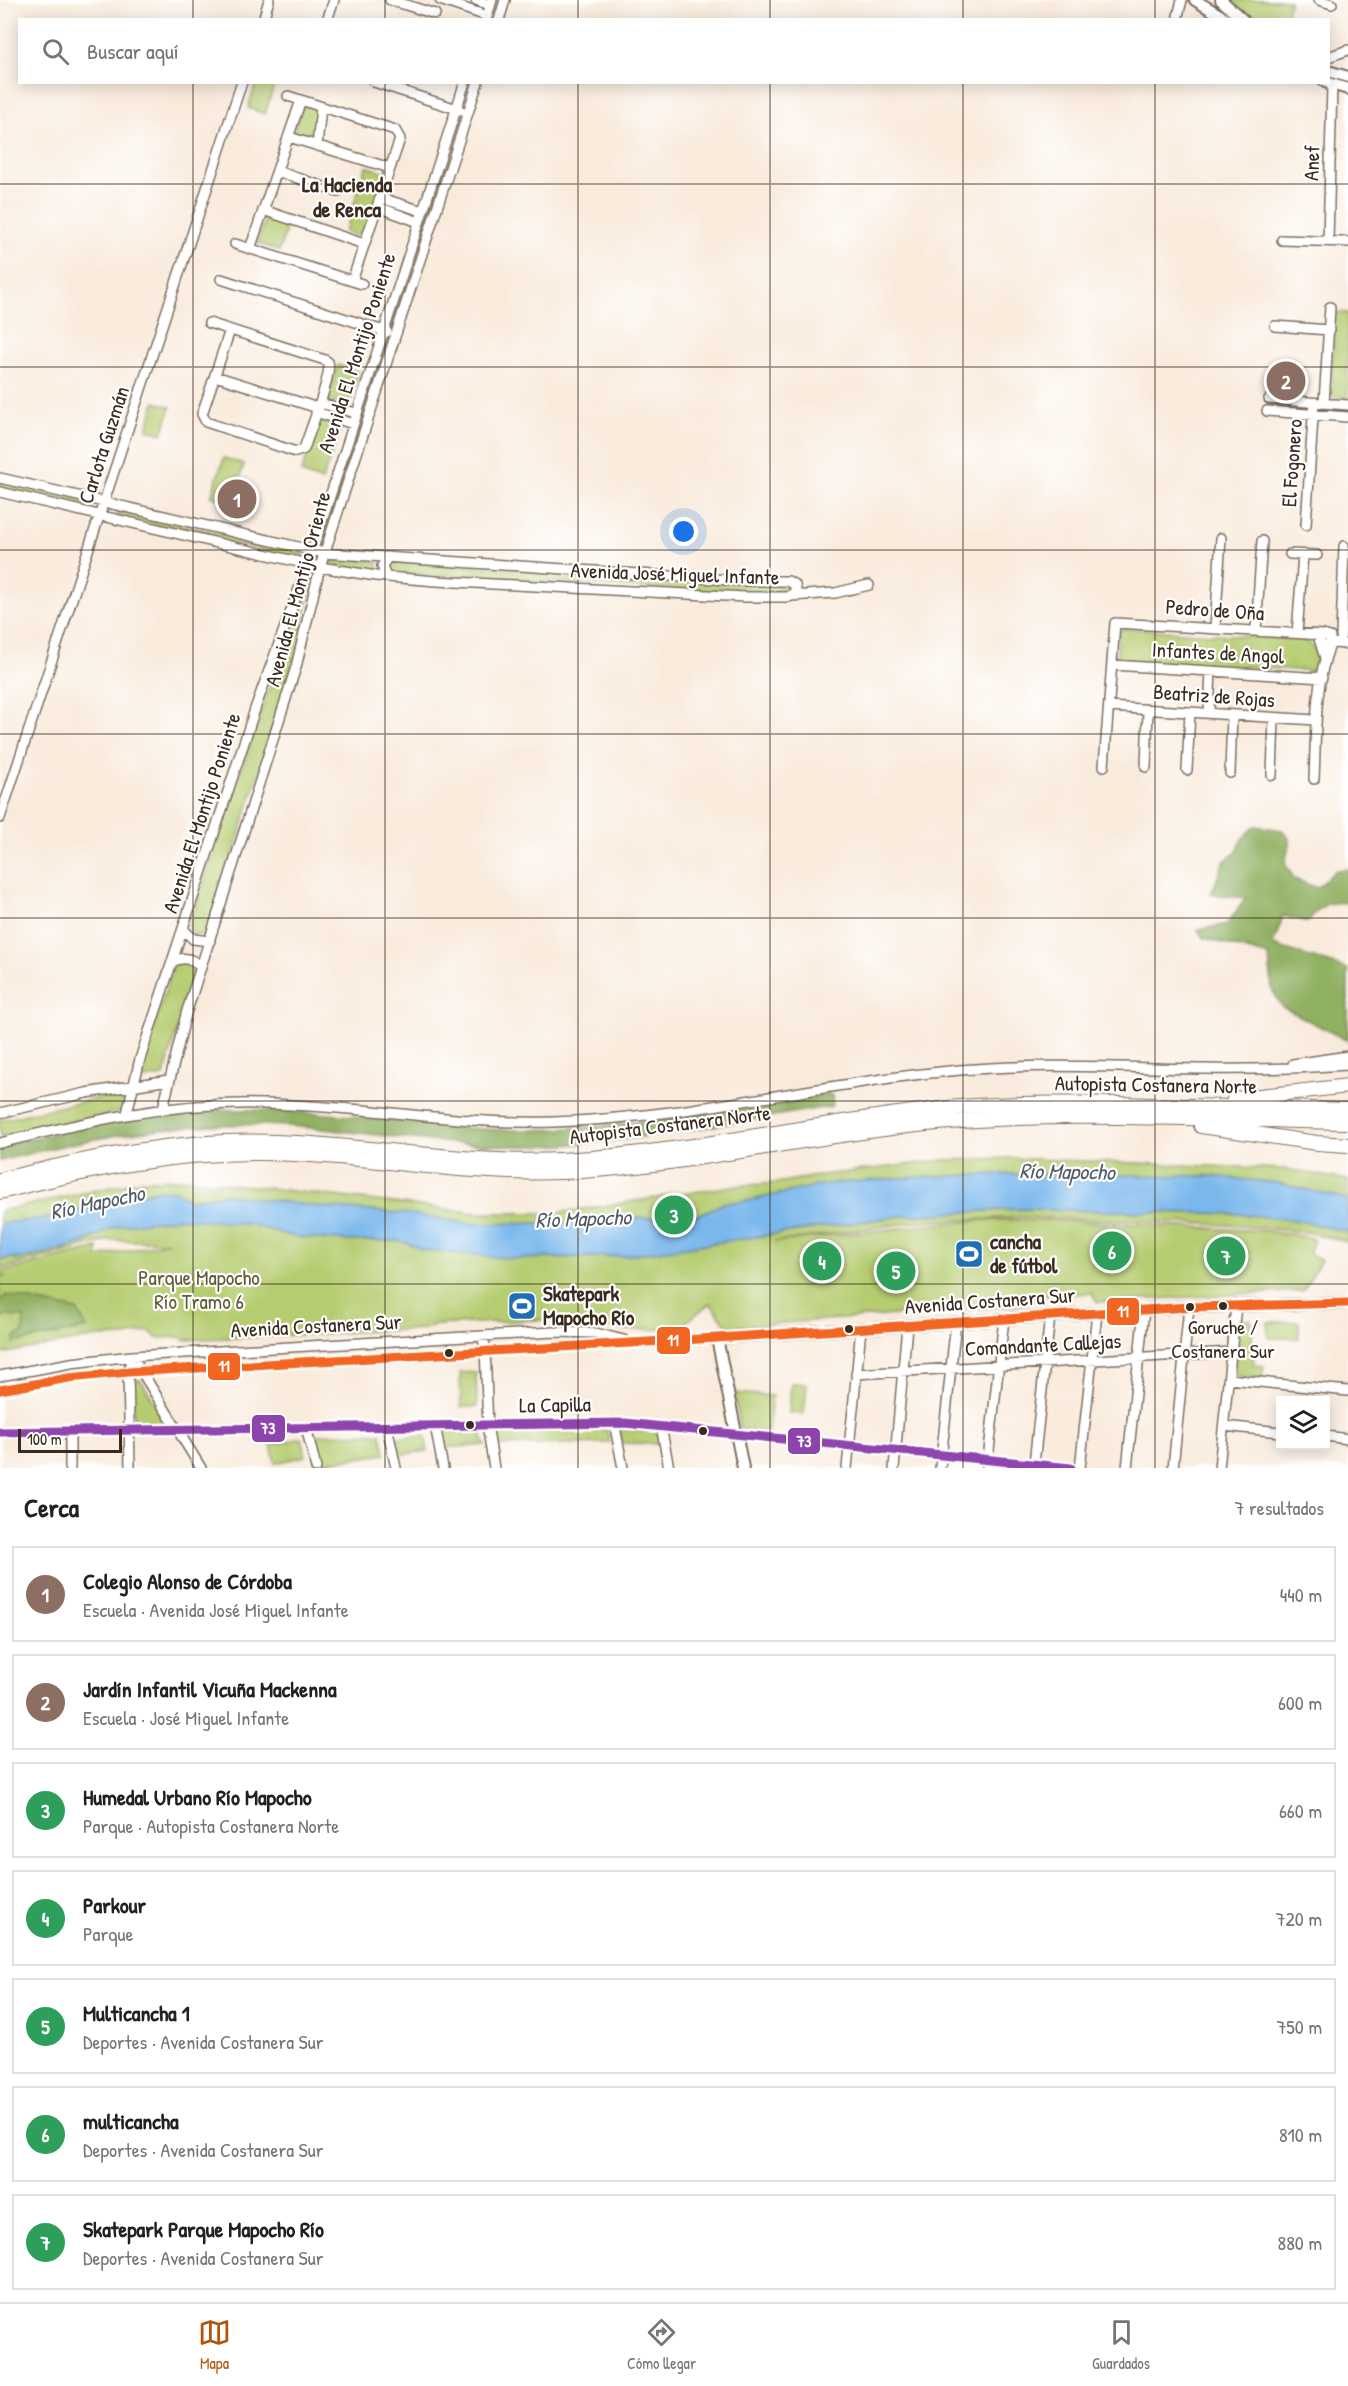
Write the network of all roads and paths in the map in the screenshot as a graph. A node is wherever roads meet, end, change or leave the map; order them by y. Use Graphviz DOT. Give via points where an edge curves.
graph roads {
  1 [pos="269,0"];
  2 [pos="334,0"];
  3 [pos="390,0"];
  4 [pos="440,0"];
  5 [pos="476,0"];
  6 [pos="505,0"];
  7 [pos="1182,0"];
  8 [pos="1195,0"];
  9 [pos="1319,0"];
  10 [pos="1224,1"];
  11 [pos="491,2"];
  12 [pos="1332,4"];
  13 [pos="1179,16"];
  14 [pos="434,17"];
  15 [pos="263,18"];
  16 [pos="328,18"];
  17 [pos="486,18"];
  18 [pos="500,18"];
  19 [pos="1224,18"];
  20 [pos="1241,18"];
  21 [pos="1348,50"];
  22 [pos="1330,57"];
  23 [pos="1330,71"];
  24 [pos="1348,77"];
  25 [pos="241,84"];
  26 [pos="380,84"];
  27 [pos="464,84"];
  28 [pos="477,84"];
  29 [pos="1329,84"];
  30 [pos="1348,89"];
  31 [pos="288,96"];
  32 [pos="301,100"];
  33 [pos="321,107"];
  34 [pos="456,109"];
  35 [pos="468,113"];
  36 [pos="288,136"];
  37 [pos="317,146"];
  38 [pos="390,168"];
  39 [pos="277,171"];
  40 [pos="338,192"];
  41 [pos="379,203"];
  42 [pos="263,210"];
  43 [pos="423,211"];
  44 [pos="419,222"];
  45 [pos="1282,240"];
  46 [pos="1328,241"];
  47 [pos="1348,242"];
  48 [pos="235,244"];
  49 [pos="364,244"];
  50 [pos="250,249"];
  51 [pos="221,279"];
  52 [pos="352,281"];
  53 [pos="362,284"];
  54 [pos="1330,307"];
  55 [pos="209,322"];
  56 [pos="1275,326"];
  57 [pos="230,330"];
  58 [pos="383,330"];
  59 [pos="1329,330"];
  60 [pos="395,334"];
  61 [pos="215,376"];
  62 [pos="1269,399"];
  63 [pos="1319,403"];
  64 [pos="1348,405"];
  65 [pos="318,408"];
  66 [pos="1267,411"];
  67 [pos="356,413"];
  68 [pos="1313,415"];
  69 [pos="1348,417"];
  70 [pos="353,424"];
  71 [pos="0,478"];
  72 [pos="0,492"];
  73 [pos="104,502"];
  74 [pos="100,515"];
  75 [pos="1306,525"];
  76 [pos="1221,538"];
  77 [pos="1262,541"];
  78 [pos="1344,546"];
  79 [pos="311,551"];
  80 [pos="324,553"];
  81 [pos="1290,554"];
  82 [pos="1303,555"];
  83 [pos="1317,555"];
  84 [pos="388,557"];
  85 [pos="308,564"];
  86 [pos="320,567"];
  87 [pos="386,577"];
  88 [pos="868,585"];
  89 [pos="791,596"];
  90 [pos="1215,628"];
  91 [pos="1256,631"];
  92 [pos="1298,633"];
  93 [pos="1344,636"];
  94 [pos="1323,640"];
  95 [pos="1348,644"];
  96 [pos="1112,665"];
  97 [pos="1211,671"];
  98 [pos="1322,678"];
  99 [pos="1109,707"];
  100 [pos="1148,710"];
  101 [pos="1190,712"];
  102 [pos="1209,714"];
  103 [pos="1232,715"];
  104 [pos="1274,718"];
  105 [pos="1317,720"];
  106 [pos="1104,766"];
  107 [pos="1146,767"];
  108 [pos="1188,770"];
  109 [pos="1230,773"];
  110 [pos="1272,776"];
  111 [pos="1314,779"];
  112 [pos="0,818"];
  113 [pos="183,929"];
  114 [pos="210,941"];
  115 [pos="172,962"];
  116 [pos="201,968"];
  117 [pos="1348,1056"];
  118 [pos="1348,1065"];
  119 [pos="1257,1069"];
  120 [pos="169,1080"];
  121 [pos="132,1085"];
  122 [pos="1348,1086"];
  123 [pos="1149,1105"];
  124 [pos="163,1108"];
  125 [pos="1348,1110"];
  126 [pos="0,1113"];
  127 [pos="127,1113"];
  128 [pos="1140,1117"];
  129 [pos="1348,1122"];
  130 [pos="0,1143"];
  131 [pos="1348,1145"];
  132 [pos="0,1180"];
  133 [pos="0,1192"];
  134 [pos="1348,1303"];
  135 [pos="1236,1306"];
  136 [pos="1189,1307"];
  137 [pos="1144,1310"];
  138 [pos="1097,1313"];
  139 [pos="1050,1316"];
  140 [pos="1004,1319"];
  141 [pos="956,1322"];
  142 [pos="907,1326"];
  143 [pos="861,1329"];
  144 [pos="481,1336"];
  145 [pos="717,1338"];
  146 [pos="636,1343"];
  147 [pos="336,1345"];
  148 [pos="314,1346"];
  149 [pos="486,1351"];
  150 [pos="1232,1352"];
  151 [pos="1185,1354"];
  152 [pos="132,1356"];
  153 [pos="1139,1357"];
  154 [pos="1092,1360"];
  155 [pos="337,1361"];
  156 [pos="316,1362"];
  157 [pos="1045,1362"];
  158 [pos="999,1365"];
  159 [pos="951,1368"];
  160 [pos="903,1371"];
  161 [pos="128,1372"];
  162 [pos="143,1372"];
  163 [pos="856,1374"];
  164 [pos="0,1376"];
  165 [pos="1229,1379"];
  166 [pos="0,1390"];
  167 [pos="1348,1391"];
  168 [pos="614,1422"];
  169 [pos="435,1425"];
  170 [pos="488,1425"];
  171 [pos="387,1426"];
  172 [pos="661,1426"];
  173 [pos="1224,1426"];
  174 [pos="306,1427"];
  175 [pos="179,1430"];
  176 [pos="70,1431"];
  177 [pos="129,1431"];
  178 [pos="1276,1431"];
  179 [pos="0,1432"];
  180 [pos="737,1434"];
  181 [pos="1330,1437"];
  182 [pos="1348,1439"];
  183 [pos="850,1445"];
  184 [pos="896,1450"];
  185 [pos="942,1455"];
  186 [pos="988,1464"];
  187 [pos="1035,1464"];
  188 [pos="70,1468"];
  189 [pos="130,1468"];
  190 [pos="201,1468"];
  191 [pos="316,1468"];
  192 [pos="396,1468"];
  193 [pos="443,1468"];
  194 [pos="495,1468"];
  195 [pos="623,1468"];
  196 [pos="669,1468"];
  197 [pos="743,1468"];
  198 [pos="847,1468"];
  199 [pos="894,1468"];
  200 [pos="940,1468"];
  201 [pos="1071,1468"];
  202 [pos="1080,1468"];
  203 [pos="1127,1468"];
  204 [pos="1173,1468"];
  205 [pos="1220,1468"];
  1 -- 15 [label="street"];
  2 -- 16 [label="street"];
  3 -- 14 [label="street"];
  4 -- 14 [label="street"];
  4 -- 17 [label="street"];
  5 -- 11 [label="street"];
  6 -- 18 [label="street"];
  7 -- 13 [label="street"];
  8 -- 19 [label="main road"];
  9 -- 12 [label="street"];
  10 -- 20 [label="main road"];
  11 -- 17 [label="street"];
  21 -- 22 [label="street"];
  23 -- 24 [label="main road"];
  25 -- 73 [label="street, Carlota Guzmán"];
  26 -- 34 [label="street"];
  27 -- 34 [label="street, Avenida El Montijo Poniente"];
  28 -- 35 [label="street, Avenida El Montijo Oriente"];
  29 -- 30 [label="main road"];
  29 -- 46 [label="street, Anef"];
  31 -- 32 [label="street"];
  32 -- 33 [label="street"];
  32 -- 36 [label="street"];
  33 -- 37 [label="street"];
  33 -- 38 [label="street" via="395,130 399,139"];
  34 -- 35 [label="street"];
  34 -- 43 [label="street, Avenida El Montijo Poniente"];
  35 -- 60 [label="street, Avenida El Montijo Oriente"];
  36 -- 37 [label="street"];
  36 -- 39 [label="street"];
  37 -- 38 [label="street"];
  38 -- 41 [label="street"];
  39 -- 40 [label="street"];
  39 -- 42 [label="street"];
  41 -- 43 [label="street"];
  41 -- 44 [label="street"];
  41 -- 49 [label="street"];
  42 -- 49 [label="street"];
  42 -- 50 [label="street"];
  43 -- 44 [label="street, Avenida El Montijo Poniente"];
  44 -- 58 [label="street, Avenida El Montijo Poniente"];
  45 -- 46 [label="street"];
  46 -- 47 [label="street"];
  48 -- 50 [label="street"];
  49 -- 52 [label="street"];
  50 -- 52 [label="street"];
  51 -- 58 [label="street"];
  52 -- 53 [label="street"];
  54 -- 59 [label="street, El Fogonero"];
  55 -- 57 [label="street"];
  56 -- 59 [label="street"];
  57 -- 61 [label="street"];
  57 -- 65 [label="street" via="326,361 330,368"];
  58 -- 60 [label="street"];
  58 -- 67 [label="street, Avenida El Montijo Poniente"];
  59 -- 63 [label="street, El Fogonero"];
  60 -- 80 [label="street, Avenida El Montijo Oriente"];
  61 -- 65 [label="street"];
  61 -- 65 [label="street" via="202,414 206,422 296,452 304,449"];
  62 -- 63 [label="street"];
  63 -- 64 [label="street"];
  63 -- 68 [label="street, El Fogonero"];
  65 -- 67 [label="street"];
  65 -- 70 [label="street"];
  66 -- 68 [label="street"];
  67 -- 70 [label="street, Avenida El Montijo Poniente"];
  68 -- 69 [label="street"];
  68 -- 75 [label="street, El Fogonero"];
  70 -- 79 [label="street, Avenida El Montijo Poniente"];
  71 -- 73 [label="street, Avenida José Miguel Infante"];
  72 -- 74 [label="street, Avenida José Miguel Infante"];
  73 -- 74 [label="street, Carlota Guzmán"];
  73 -- 79 [label="street, Avenida José Miguel Infante"];
  74 -- 85 [label="street, Avenida José Miguel Infante"];
  74 -- 112 [label="street, Carlota Guzmán"];
  76 -- 90 [label="street"];
  77 -- 91 [label="street"];
  78 -- 93 [label="street"];
  79 -- 80 [label="street, Avenida José Miguel Infante"];
  79 -- 85 [label="street, Avenida El Montijo Poniente"];
  80 -- 84 [label="street, Avenida José Miguel Infante"];
  80 -- 86 [label="street, Avenida El Montijo Oriente"];
  81 -- 82 [label="street"];
  82 -- 83 [label="street"];
  82 -- 92 [label="street"];
  84 -- 87 [label="street" via="382,566"];
  84 -- 89 [label="street, Avenida José Miguel Infante" via="788,581 796,588"];
  85 -- 86 [label="street, Avenida José Miguel Infante"];
  85 -- 113 [label="street, Avenida El Montijo Poniente" via="256,706"];
  86 -- 87 [label="street, Avenida José Miguel Infante"];
  86 -- 114 [label="street, Avenida El Montijo Oriente" via="296,667"];
  87 -- 89 [label="street, Avenida José Miguel Infante" via="710,596"];
  88 -- 89 [label="street" via="835,593"];
  90 -- 91 [label="street, Pedro de Oña"];
  90 -- 96 [label="street, Pedro de Oña" via="1116,623"];
  91 -- 92 [label="street, Pedro de Oña"];
  92 -- 94 [label="street, Pedro de Oña"];
  93 -- 94 [label="street, Pedro de Oña"];
  94 -- 95 [label="street, Pedro de Oña"];
  94 -- 98 [label="street"];
  96 -- 97 [label="street, Infantes de Angol"];
  96 -- 99 [label="street"];
  97 -- 98 [label="street, Infantes de Angol"];
  97 -- 102 [label="street"];
  98 -- 105 [label="street"];
  99 -- 100 [label="street, Beatriz de Rojas"];
  99 -- 106 [label="street"];
  100 -- 101 [label="street, Beatriz de Rojas"];
  100 -- 107 [label="street"];
  101 -- 102 [label="street, Beatriz de Rojas"];
  101 -- 108 [label="street"];
  102 -- 103 [label="street, Beatriz de Rojas"];
  103 -- 104 [label="street, Beatriz de Rojas"];
  103 -- 109 [label="street"];
  104 -- 105 [label="street, Beatriz de Rojas"];
  104 -- 110 [label="street"];
  105 -- 111 [label="street"];
  113 -- 114 [label="street" via="193,939"];
  113 -- 115 [label="street, Avenida El Montijo Poniente"];
  114 -- 116 [label="street, Avenida El Montijo Oriente"];
  115 -- 116 [label="street" via="188,958"];
  115 -- 121 [label="street, Avenida El Montijo Poniente"];
  116 -- 120 [label="street, Avenida El Montijo Oriente"];
  117 -- 119 [label="street"];
  118 -- 119 [label="street"];
  119 -- 124 [label="street" via="1084,1065 963,1070 883,1078 670,1112 577,1121 459,1120 264,1104"];
  120 -- 121 [label="street"];
  120 -- 124 [label="street, Avenida El Montijo Oriente"];
  121 -- 126 [label="street"];
  121 -- 127 [label="street, Avenida El Montijo Poniente"];
  122 -- 123 [label="highway"];
  123 -- 125 [label="highway, Autopista Costanera Norte"];
  123 -- 132 [label="highway, Autopista Costanera Norte" via="1042,1103 960,1107 659,1151 558,1160 496,1160 275,1142 197,1143 108,1154"];
  124 -- 127 [label="street"];
  127 -- 130 [label="street"];
  128 -- 129 [label="highway, Autopista Costanera Norte"];
  128 -- 131 [label="highway"];
  128 -- 133 [label="highway, Autopista Costanera Norte" via="1033,1116 924,1124 662,1162 559,1172 465,1170 265,1153 187,1156 112,1166"];
  134 -- 135 [label="main road, Avenida Costanera Sur"];
  135 -- 136 [label="main road, Avenida Costanera Sur"];
  135 -- 150 [label="street"];
  136 -- 137 [label="main road, Avenida Costanera Sur"];
  136 -- 151 [label="street"];
  137 -- 138 [label="main road, Avenida Costanera Sur"];
  137 -- 153 [label="street"];
  138 -- 139 [label="main road, Avenida Costanera Sur"];
  138 -- 154 [label="street"];
  139 -- 140 [label="main road, Avenida Costanera Sur"];
  139 -- 157 [label="street"];
  140 -- 141 [label="main road, Avenida Costanera Sur"];
  140 -- 158 [label="street"];
  141 -- 142 [label="main road, Avenida Costanera Sur"];
  141 -- 159 [label="street"];
  142 -- 143 [label="main road, Avenida Costanera Sur"];
  142 -- 160 [label="street"];
  143 -- 145 [label="main road, Avenida Costanera Sur"];
  143 -- 163 [label="street"];
  144 -- 146 [label="street, Avenida Costanera Sur" via="579,1332"];
  144 -- 147 [label="street, Avenida Costanera Sur"];
  144 -- 149 [label="street"];
  145 -- 146 [label="street, Avenida Costanera Sur"];
  145 -- 180 [label="main road"];
  146 -- 149 [label="street, Avenida Costanera Sur"];
  147 -- 148 [label="street, Avenida Costanera Sur"];
  147 -- 155 [label="street"];
  148 -- 152 [label="street, Avenida Costanera Sur"];
  148 -- 156 [label="street"];
  149 -- 155 [label="street, Avenida Costanera Sur"];
  149 -- 170 [label="street"];
  150 -- 151 [label="street, Comandante Callejas"];
  150 -- 165 [label="street"];
  151 -- 153 [label="street, Comandante Callejas"];
  151 -- 204 [label="street"];
  152 -- 161 [label="street"];
  152 -- 162 [label="street"];
  152 -- 164 [label="street, Avenida Costanera Sur"];
  153 -- 154 [label="street, Comandante Callejas"];
  153 -- 203 [label="street"];
  154 -- 157 [label="street, Comandante Callejas"];
  154 -- 202 [label="street"];
  155 -- 156 [label="street, Avenida Costanera Sur"];
  156 -- 162 [label="street, Avenida Costanera Sur"];
  157 -- 158 [label="street, Comandante Callejas"];
  157 -- 187 [label="street"];
  158 -- 159 [label="street, Comandante Callejas"];
  158 -- 186 [label="street"];
  159 -- 160 [label="street, Comandante Callejas"];
  159 -- 185 [label="street"];
  160 -- 163 [label="street, Comandante Callejas"];
  160 -- 184 [label="street"];
  161 -- 162 [label="street, Avenida Costanera Sur"];
  161 -- 166 [label="street, Avenida Costanera Sur"];
  161 -- 177 [label="street"];
  162 -- 175 [label="street"];
  163 -- 183 [label="street"];
  165 -- 167 [label="street"];
  165 -- 173 [label="street"];
  168 -- 170 [label="street, La Capilla"];
  168 -- 172 [label="street, La Capilla"];
  168 -- 195 [label="street"];
  169 -- 170 [label="street, La Capilla"];
  169 -- 171 [label="street, La Capilla"];
  169 -- 193 [label="street"];
  170 -- 194 [label="street"];
  171 -- 174 [label="street, La Capilla"];
  171 -- 192 [label="street"];
  172 -- 180 [label="street, La Capilla"];
  172 -- 196 [label="street"];
  173 -- 178 [label="street"];
  173 -- 205 [label="street"];
  174 -- 175 [label="street, La Capilla"];
  174 -- 191 [label="street"];
  175 -- 177 [label="street, La Capilla"];
  175 -- 190 [label="street"];
  176 -- 177 [label="street, La Capilla"];
  176 -- 179 [label="street, La Capilla"];
  176 -- 188 [label="street"];
  177 -- 189 [label="street"];
  180 -- 183 [label="street, La Capilla"];
  180 -- 197 [label="main road"];
  181 -- 182 [label="street"];
  183 -- 184 [label="street, La Capilla"];
  183 -- 198 [label="street"];
  184 -- 185 [label="street, La Capilla"];
  184 -- 199 [label="street"];
  185 -- 186 [label="street, La Capilla"];
  185 -- 200 [label="street"];
  186 -- 187 [label="street, La Capilla"];
  187 -- 201 [label="street, La Capilla"];
}
